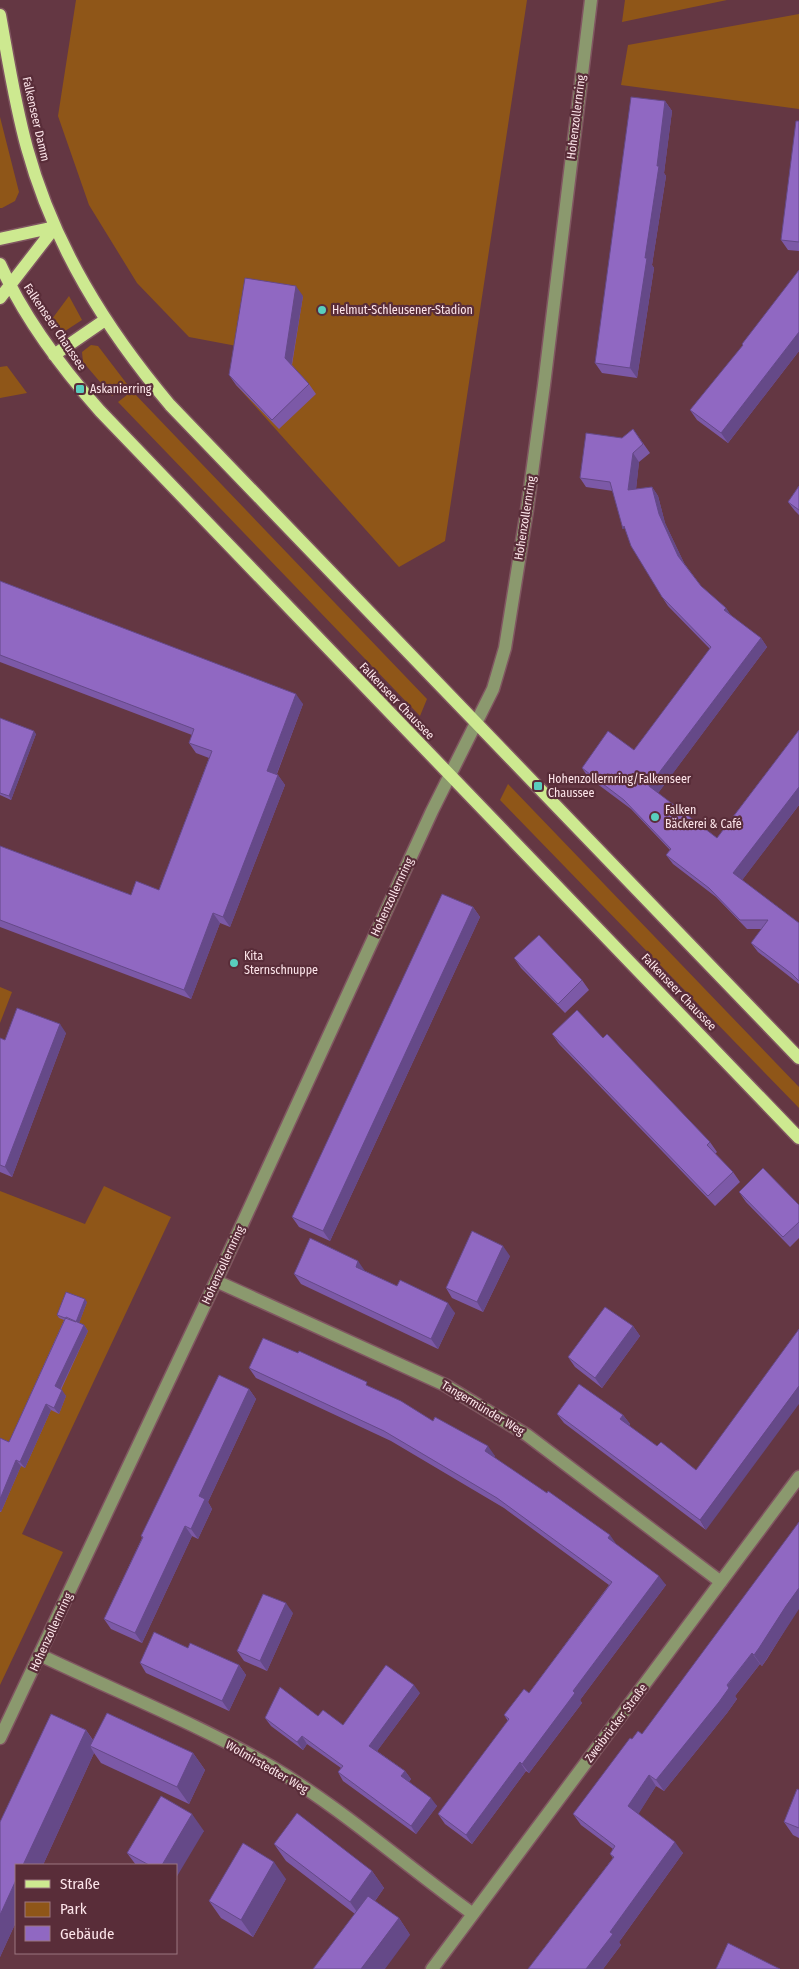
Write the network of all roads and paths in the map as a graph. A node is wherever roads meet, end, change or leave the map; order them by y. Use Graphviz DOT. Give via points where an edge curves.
graph roads {
  1 [pos="590,0"];
  2 [pos="0,14"];
  3 [pos="55,227"];
  4 [pos="0,239"];
  5 [pos="0,264"];
  6 [pos="10,286"];
  7 [pos="0,298"];
  8 [pos="105,320"];
  9 [pos="54,354"];
  10 [pos="476,722"];
  11 [pos="450,775"];
  12 [pos="799,1058"];
  13 [pos="799,1138"];
  14 [pos="216,1281"];
  15 [pos="799,1477"];
  16 [pos="721,1582"];
  17 [pos="40,1655"];
  18 [pos="0,1738"];
  19 [pos="473,1914"];
  20 [pos="432,1969"];
  1 -- 10 [label="street, Hohenzollernring" via="544,385 506,639 493,689"];
  2 -- 3 [label="main road, Falkenseer Damm" via="27,148"];
  3 -- 4 [label="main road"];
  3 -- 6 [label="main road"];
  3 -- 8 [label="main road" via="76,272"];
  5 -- 6 [label="main road, Falkenseer Chaussee"];
  6 -- 7 [label="main road"];
  6 -- 9 [label="main road, Falkenseer Chaussee"];
  8 -- 9 [label="main road"];
  8 -- 10 [label="main road" via="170,405"];
  9 -- 11 [label="main road, Falkenseer Chaussee" via="105,416"];
  10 -- 11 [label="street, Hohenzollernring"];
  10 -- 12 [label="main road"];
  11 -- 13 [label="main road, Falkenseer Chaussee"];
  11 -- 14 [label="street, Hohenzollernring"];
  14 -- 16 [label="street, Tangermünder Weg" via="445,1384 527,1435"];
  14 -- 17 [label="street, Hohenzollernring"];
  15 -- 16 [label="street, Zweibrücker Straße"];
  16 -- 19 [label="street, Zweibrücker Straße"];
  17 -- 18 [label="street, Hohenzollernring"];
  17 -- 19 [label="street, Wolmirstedter Weg" via="237,1747 273,1768 311,1792"];
  19 -- 20 [label="street, Zweibrücker Straße"];
}
